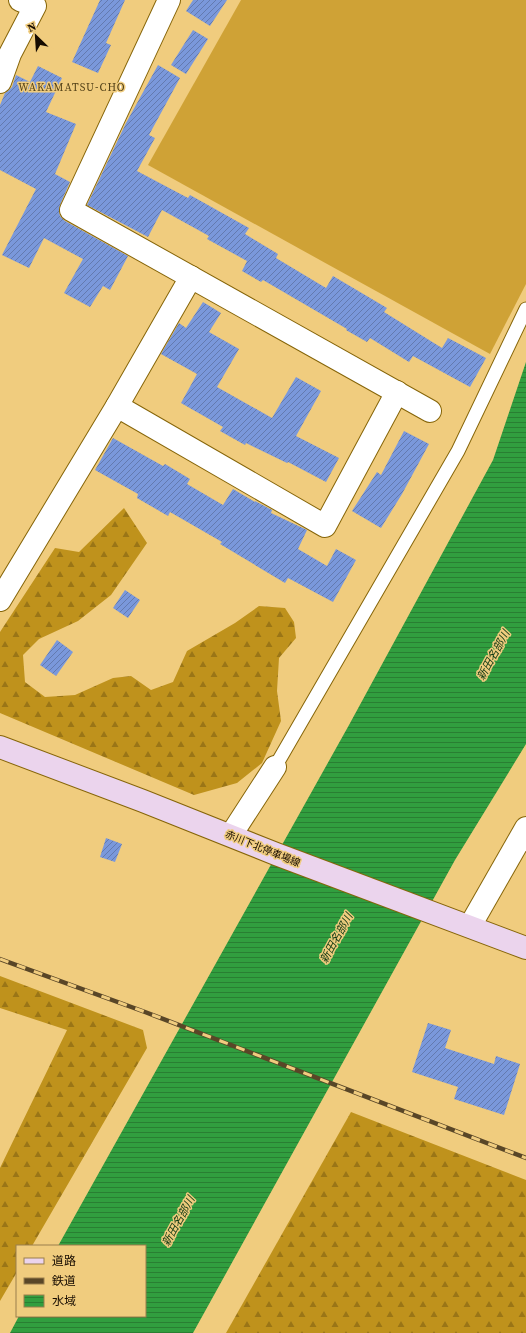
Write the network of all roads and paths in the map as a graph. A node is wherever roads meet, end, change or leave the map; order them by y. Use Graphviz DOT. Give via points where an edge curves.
graph roads {
  1 [pos="20,0"];
  2 [pos="169,0"];
  3 [pos="5,52"];
  4 [pos="0,82"];
  5 [pos="192,277"];
  6 [pos="526,309"];
  7 [pos="397,392"];
  8 [pos="117,406"];
  9 [pos="430,411"];
  10 [pos="0,600"];
  11 [pos="0,747"];
  12 [pos="275,767"];
  13 [pos="526,828"];
  14 [pos="231,836"];
  15 [pos="465,925"];
  16 [pos="526,948"];
  1 -- 3 [label="street" via="35,6"];
  2 -- 5 [label="street" via="71,210"];
  3 -- 4 [label="street"];
  5 -- 7 [label="street"];
  5 -- 8 [label="street"];
  6 -- 12 [label="lane" via="458,451"];
  7 -- 8 [label="street" via="325,526"];
  7 -- 9 [label="street"];
  8 -- 10 [label="street"];
  11 -- 14 [label="main road, 赤川下北停車場線"];
  12 -- 14 [label="street"];
  13 -- 15 [label="street"];
  14 -- 15 [label="main road, 赤川下北停車場線"];
  15 -- 16 [label="main road, 赤川下北停車場線"];
}
